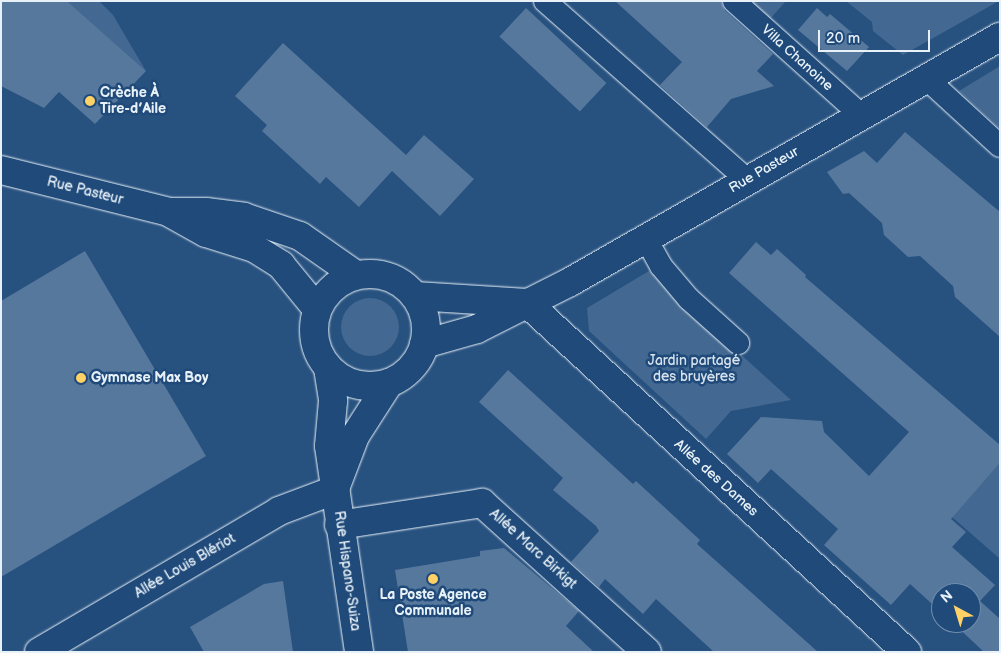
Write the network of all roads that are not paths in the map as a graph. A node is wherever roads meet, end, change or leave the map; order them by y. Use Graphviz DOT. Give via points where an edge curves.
graph roads {
  1 [pos="545,1"];
  2 [pos="734,1"];
  3 [pos="991,41"];
  4 [pos="926,78"];
  5 [pos="861,115"];
  6 [pos="1000,146"];
  7 [pos="1,170"];
  8 [pos="747,180"];
  9 [pos="169,212"];
  10 [pos="645,237"];
  11 [pos="356,275"];
  12 [pos="415,296"];
  13 [pos="527,303"];
  14 [pos="317,309"];
  15 [pos="738,343"];
  16 [pos="424,344"];
  17 [pos="328,368"];
  18 [pos="389,383"];
  19 [pos="335,490"];
  20 [pos="339,525"];
  21 [pos="39,652"];
  22 [pos="359,652"];
  23 [pos="647,652"];
  24 [pos="907,652"];
  1 -- 8 [label="lane"];
  2 -- 5 [label="lane, Villa Chanoine"];
  3 -- 4 [label="street, Rue Pasteur"];
  4 -- 5 [label="street, Rue Pasteur"];
  4 -- 6 [label="lane"];
  5 -- 8 [label="street, Rue Pasteur"];
  7 -- 9 [label="street, Rue Pasteur"];
  8 -- 10 [label="street, Rue Pasteur"];
  9 -- 11 [label="street, Rue Pasteur" via="244,217 300,236"];
  9 -- 14 [label="street, Rue Pasteur" via="206,233 254,248 281,265"];
  10 -- 13 [label="street, Rue Pasteur"];
  10 -- 15 [label="lane" via="661,266 689,299"];
  11 -- 12 [label="street" via="378,274 399,282"];
  11 -- 14 [label="street" via="340,282"];
  12 -- 13 [label="street"];
  12 -- 16 [label="street" via="423,311"];
  13 -- 16 [label="street, Rue Pasteur" via="476,329"];
  13 -- 24 [label="street, Allée des Dames"];
  14 -- 17 [label="street" via="314,338"];
  16 -- 18 [label="street" via="412,368"];
  17 -- 18 [label="street" via="356,385 373,387"];
  17 -- 19 [label="street, Rue Hispano-Suiza" via="333,401 329,446"];
  18 -- 19 [label="street, Rue Hispano-Suiza" via="355,436"];
  19 -- 20 [label="street, Rue Hispano-Suiza"];
  19 -- 21 [label="street, Allée Louis Blériot" via="279,511"];
  20 -- 22 [label="street, Rue Hispano-Suiza"];
  20 -- 23 [label="street, Allée Marc Birkigt" via="482,503"];
}
